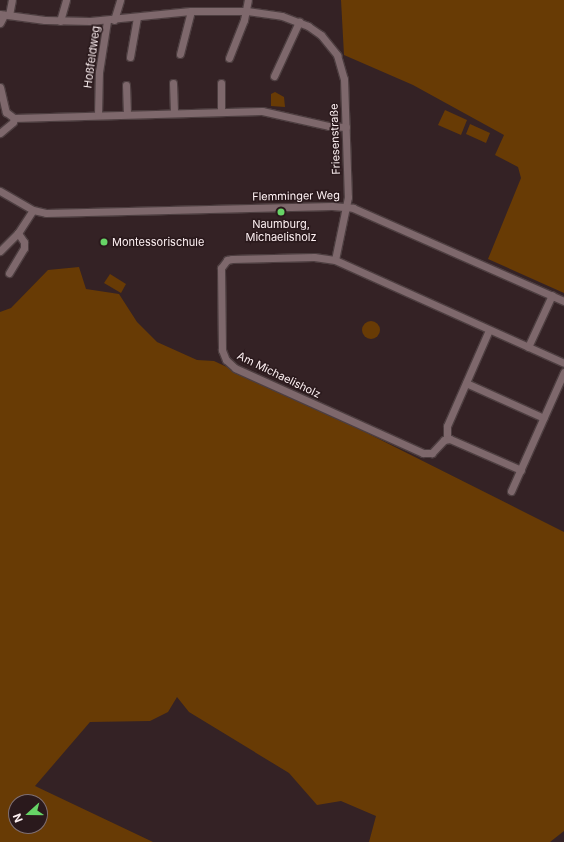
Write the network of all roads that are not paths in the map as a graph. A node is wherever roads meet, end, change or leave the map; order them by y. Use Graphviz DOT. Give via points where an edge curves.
graph roads {
  1 [pos="12,0"];
  2 [pos="66,0"];
  3 [pos="120,0"];
  4 [pos="248,0"];
  5 [pos="192,11"];
  6 [pos="247,11"];
  7 [pos="4,15"];
  8 [pos="137,18"];
  9 [pos="60,21"];
  10 [pos="111,21"];
  11 [pos="299,22"];
  12 [pos="0,23"];
  13 [pos="180,54"];
  14 [pos="130,57"];
  15 [pos="230,58"];
  16 [pos="274,76"];
  17 [pos="173,83"];
  18 [pos="221,83"];
  19 [pos="126,85"];
  20 [pos="0,87"];
  21 [pos="221,112"];
  22 [pos="174,113"];
  23 [pos="127,114"];
  24 [pos="98,115"];
  25 [pos="14,118"];
  26 [pos="346,127"];
  27 [pos="0,133"];
  28 [pos="0,191"];
  29 [pos="346,207"];
  30 [pos="33,210"];
  31 [pos="18,233"];
  32 [pos="0,251"];
  33 [pos="336,260"];
  34 [pos="9,273"];
  35 [pos="552,295"];
  36 [pos="564,301"];
  37 [pos="489,330"];
  38 [pos="528,348"];
  39 [pos="564,363"];
  40 [pos="564,372"];
  41 [pos="466,383"];
  42 [pos="544,418"];
  43 [pos="447,438"];
  44 [pos="521,470"];
  45 [pos="511,491"];
  1 -- 7 [label="street"];
  2 -- 9 [label="street"];
  3 -- 10 [label="street, Hoßfeldweg"];
  4 -- 6 [label="street"];
  5 -- 6 [label="street, Friesenstraße"];
  5 -- 8 [label="street, Friesenstraße"];
  5 -- 13 [label="street"];
  6 -- 11 [label="street, Friesenstraße"];
  6 -- 15 [label="street"];
  7 -- 9 [label="street, Friesenstraße"];
  7 -- 12 [label="street"];
  8 -- 10 [label="street, Friesenstraße"];
  8 -- 14 [label="street"];
  9 -- 10 [label="street, Friesenstraße"];
  10 -- 24 [label="street, Hoßfeldweg" via="98,72"];
  11 -- 16 [label="street"];
  11 -- 26 [label="street, Friesenstraße" via="327,41 337,55 343,71"];
  17 -- 22 [label="street"];
  18 -- 21 [label="street"];
  19 -- 23 [label="street"];
  20 -- 25 [label="street" via="6,112"];
  21 -- 22 [label="street"];
  21 -- 26 [label="street" via="269,112 324,125"];
  22 -- 23 [label="street"];
  23 -- 24 [label="street"];
  24 -- 25 [label="street"];
  25 -- 27 [label="street"];
  26 -- 29 [label="street, Friesenstraße"];
  28 -- 30 [label="street, Flemminger Weg"];
  29 -- 30 [label="street, Flemminger Weg" via="46,213"];
  29 -- 33 [label="street"];
  29 -- 35 [label="street, Flemminger Weg" via="364,212"];
  30 -- 31 [label="street"];
  31 -- 32 [label="street"];
  31 -- 34 [label="street" via="24,242 24,248"];
  33 -- 37 [label="street, Am Michaelisholz"];
  33 -- 43 [label="street, Am Michaelisholz" via="305,257 232,259 224,263 221,273 222,346 226,360 239,370 423,453 434,451"];
  35 -- 36 [label="street, Flemminger Weg"];
  35 -- 38 [label="street"];
  37 -- 38 [label="street, Am Michaelisholz"];
  37 -- 41 [label="street"];
  38 -- 39 [label="street, Am Michaelisholz"];
  40 -- 42 [label="street"];
  41 -- 42 [label="street"];
  41 -- 43 [label="street" via="447,426"];
  42 -- 44 [label="street"];
  43 -- 44 [label="street"];
  44 -- 45 [label="street"];
}
